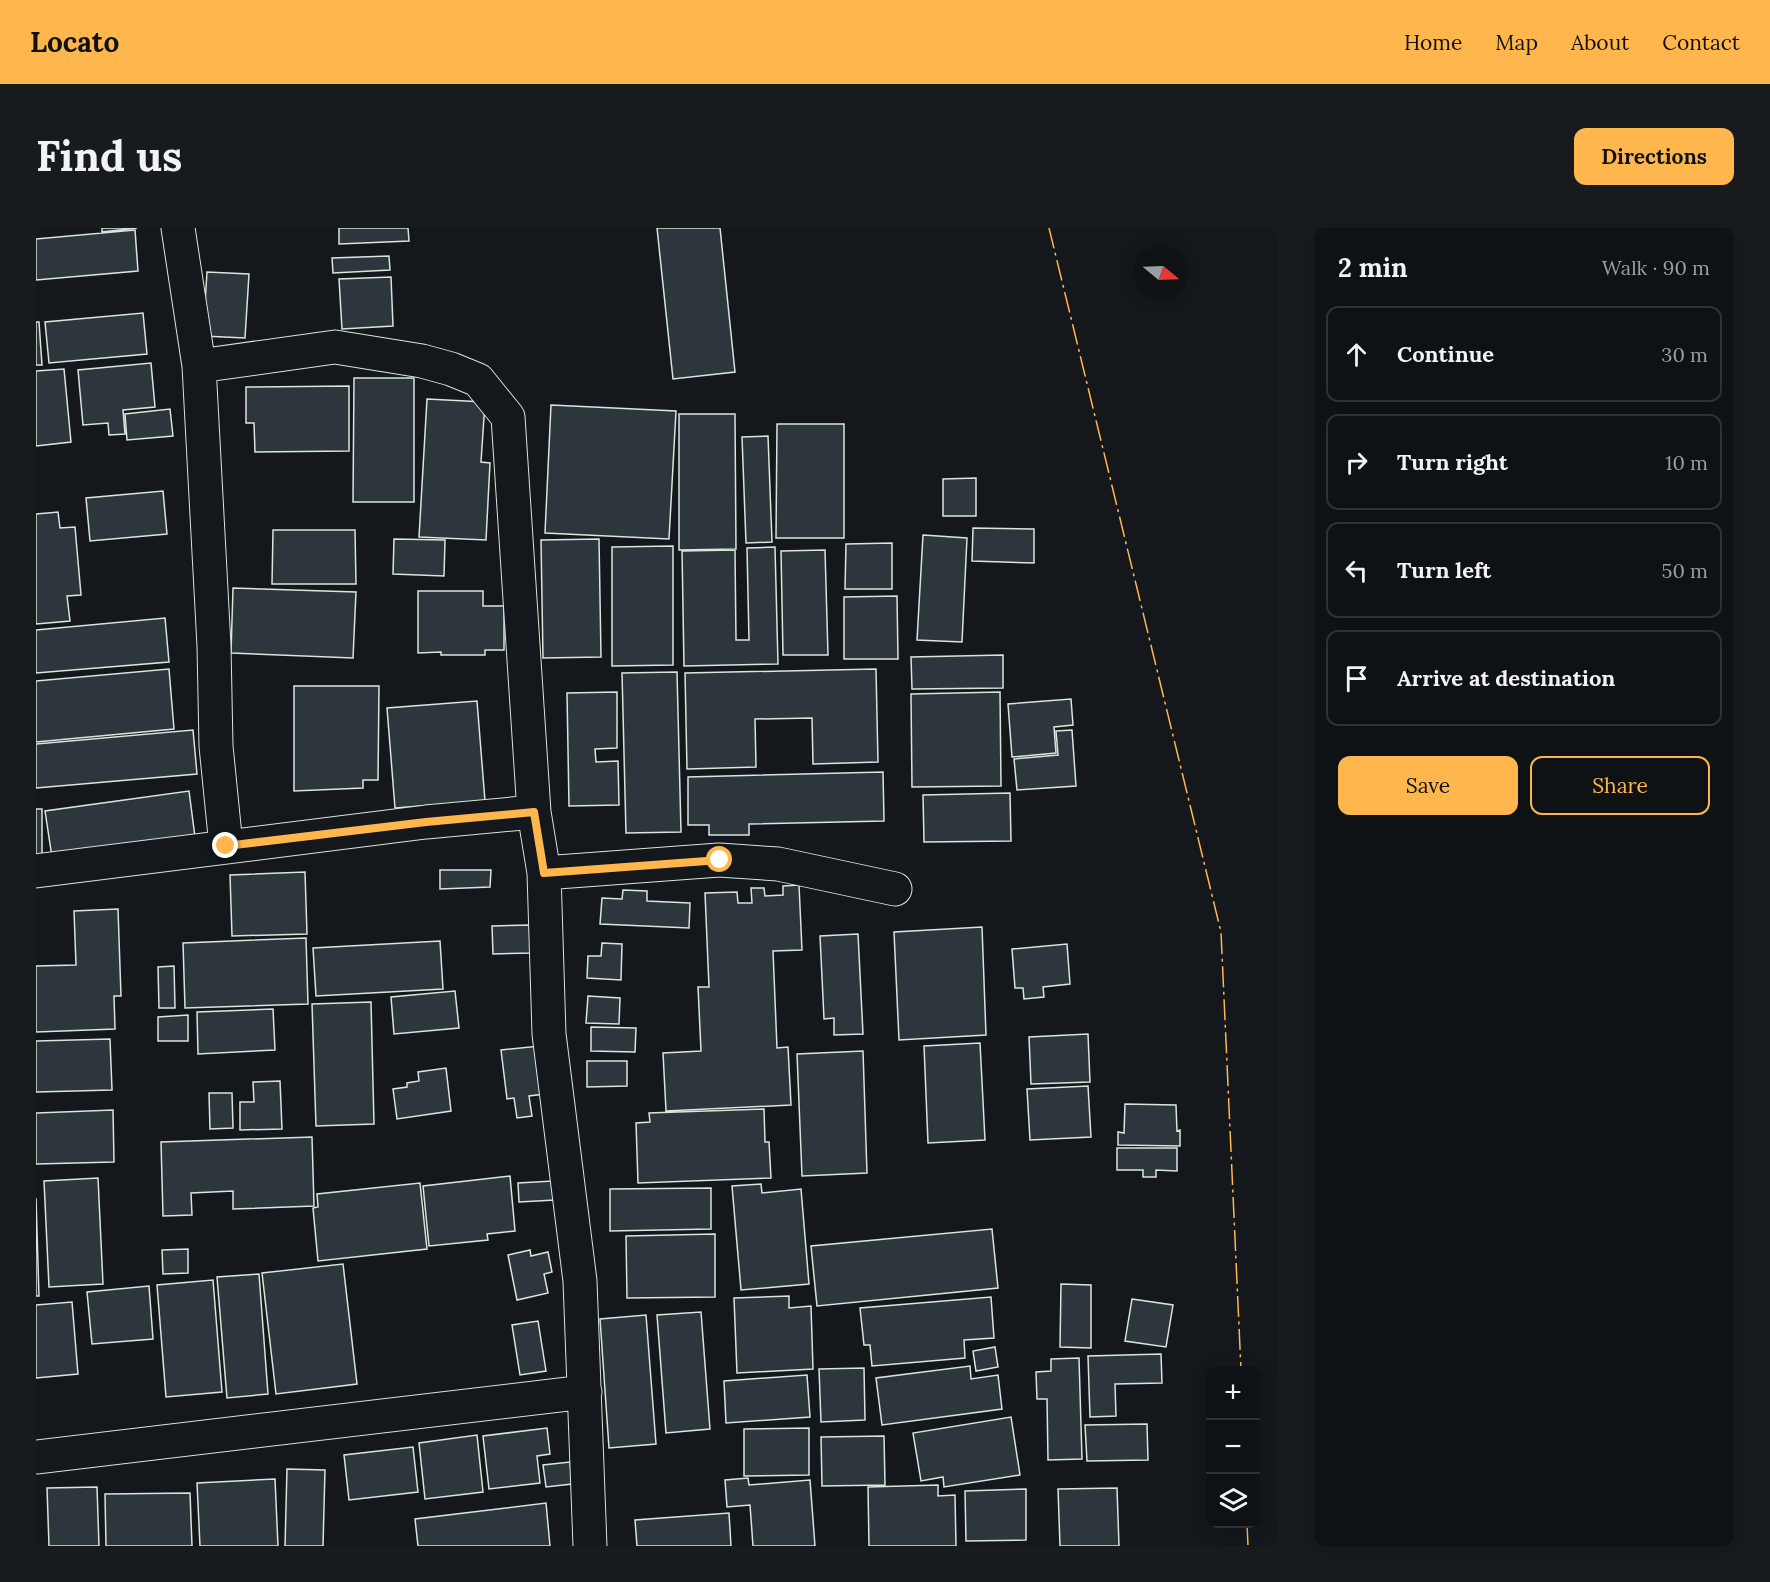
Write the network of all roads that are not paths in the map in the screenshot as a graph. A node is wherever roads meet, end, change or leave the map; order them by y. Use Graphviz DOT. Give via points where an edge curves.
graph roads {
  1 [pos="178,228"];
  2 [pos="199,366"];
  3 [pos="534,812"];
  4 [pos="226,846"];
  5 [pos="36,871"];
  6 [pos="544,873"];
  7 [pos="895,889"];
  8 [pos="585,1392"];
  9 [pos="36,1457"];
  10 [pos="590,1546"];
  1 -- 2 [label="street"];
  2 -- 3 [label="street" via="336,347 422,361 478,380 508,417"];
  2 -- 4 [label="street" via="216,746"];
  3 -- 4 [label="street"];
  3 -- 6 [label="street"];
  4 -- 5 [label="street"];
  6 -- 7 [label="street" via="720,860 778,864"];
  6 -- 8 [label="street" via="549,1034 580,1281"];
  8 -- 9 [label="street"];
  8 -- 10 [label="street"];
}
